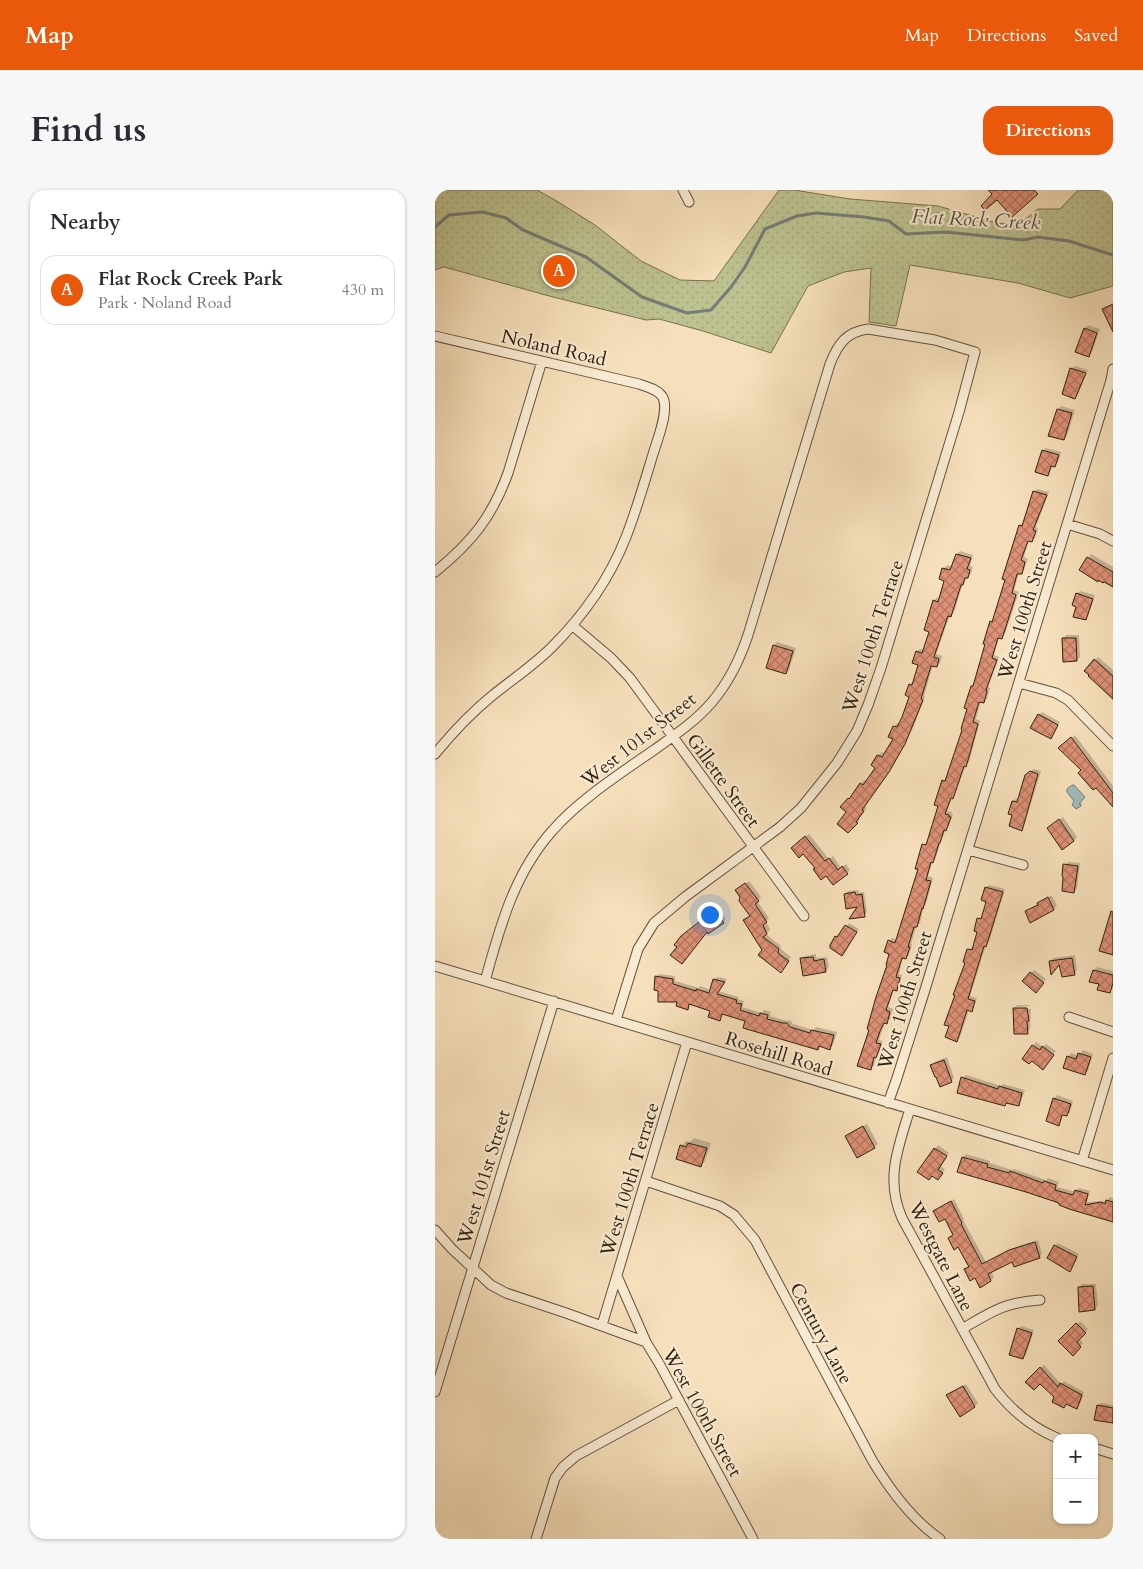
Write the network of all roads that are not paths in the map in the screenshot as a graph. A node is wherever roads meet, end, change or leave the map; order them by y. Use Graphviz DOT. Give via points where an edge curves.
graph roads {
  1 [pos="683,190"];
  2 [pos="689,202"];
  3 [pos="435,336"];
  4 [pos="843,339"];
  5 [pos="542,361"];
  6 [pos="1113,369"];
  7 [pos="1112,379"];
  8 [pos="1067,524"];
  9 [pos="1113,541"];
  10 [pos="435,572"];
  11 [pos="571,625"];
  12 [pos="1019,683"];
  13 [pos="673,737"];
  14 [pos="1113,746"];
  15 [pos="435,754"];
  16 [pos="753,848"];
  17 [pos="968,850"];
  18 [pos="1023,865"];
  19 [pos="805,916"];
  20 [pos="435,966"];
  21 [pos="485,981"];
  22 [pos="554,1001"];
  23 [pos="1069,1016"];
  24 [pos="616,1020"];
  25 [pos="1113,1032"];
  26 [pos="687,1042"];
  27 [pos="1113,1058"];
  28 [pos="888,1103"];
  29 [pos="910,1109"];
  30 [pos="1082,1161"];
  31 [pos="1113,1170"];
  32 [pos="646,1181"];
  33 [pos="435,1230"];
  34 [pos="473,1269"];
  35 [pos="617,1276"];
  36 [pos="1040,1300"];
  37 [pos="602,1325"];
  38 [pos="962,1329"];
  39 [pos="646,1342"];
  40 [pos="435,1392"];
  41 [pos="679,1400"];
  42 [pos="1053,1436"];
  43 [pos="1098,1449"];
  44 [pos="1113,1454"];
  45 [pos="537,1539"];
  46 [pos="753,1539"];
  47 [pos="940,1539"];
  1 -- 2 [label="street"];
  3 -- 5 [label="street, Noland Road"];
  4 -- 13 [label="street, West 101st Street" via="830,364 740,658 713,701"];
  4 -- 16 [label="street, West 100th Terrace" via="868,329 935,340 975,352 881,668 861,720 837,763 801,808"];
  5 -- 10 [label="street" via="508,473 494,506 477,533"];
  5 -- 11 [label="street, Noland Road" via="655,390 663,397 665,410 626,537 591,602"];
  6 -- 7 [label="street, West 100th Street"];
  7 -- 8 [label="street, West 100th Street"];
  8 -- 9 [label="street"];
  8 -- 12 [label="street, West 100th Street"];
  11 -- 13 [label="street, Gillette Street" via="630,678"];
  11 -- 15 [label="street" via="545,653 469,716"];
  12 -- 14 [label="street" via="1069,700"];
  12 -- 17 [label="street, West 100th Street"];
  13 -- 16 [label="street, Gillette Street"];
  13 -- 21 [label="street, West 101st Street" via="565,817 552,831 519,879"];
  16 -- 19 [label="street, Gillette Street"];
  16 -- 24 [label="street, West 100th Terrace" via="654,923 638,949"];
  17 -- 18 [label="street"];
  17 -- 28 [label="street, West 100th Street"];
  20 -- 21 [label="street, Rosehill Road"];
  21 -- 22 [label="street, Rosehill Road"];
  22 -- 24 [label="street, Rosehill Road"];
  22 -- 34 [label="street, West 101st Street"];
  23 -- 25 [label="street"];
  24 -- 26 [label="street, Rosehill Road"];
  26 -- 28 [label="street, Rosehill Road"];
  26 -- 32 [label="street, West 100th Terrace"];
  27 -- 30 [label="street"];
  28 -- 29 [label="street, Rosehill Road"];
  29 -- 30 [label="street, Rosehill Road"];
  29 -- 38 [label="street, Westgate Lane" via="894,1166 897,1206"];
  30 -- 31 [label="street, Rosehill Road"];
  32 -- 35 [label="street, West 100th Terrace"];
  32 -- 47 [label="street, Century Lane" via="720,1206 734,1215 755,1240 884,1480 916,1518"];
  33 -- 34 [label="street, West 100th Street"];
  34 -- 37 [label="street, West 100th Street" via="506,1293"];
  34 -- 40 [label="street, West 101st Street"];
  35 -- 37 [label="street, West 100th Terrace"];
  35 -- 39 [label="street"];
  36 -- 38 [label="street, Westgate Lane" via="1006,1305"];
  37 -- 39 [label="street, West 100th Street"];
  38 -- 42 [label="street, Westgate Lane" via="995,1389 1006,1402 1026,1421"];
  39 -- 41 [label="street, West 100th Street"];
  41 -- 45 [label="street" via="576,1456 563,1467 555,1478"];
  41 -- 46 [label="street, West 100th Street"];
  43 -- 44 [label="street"];
}
